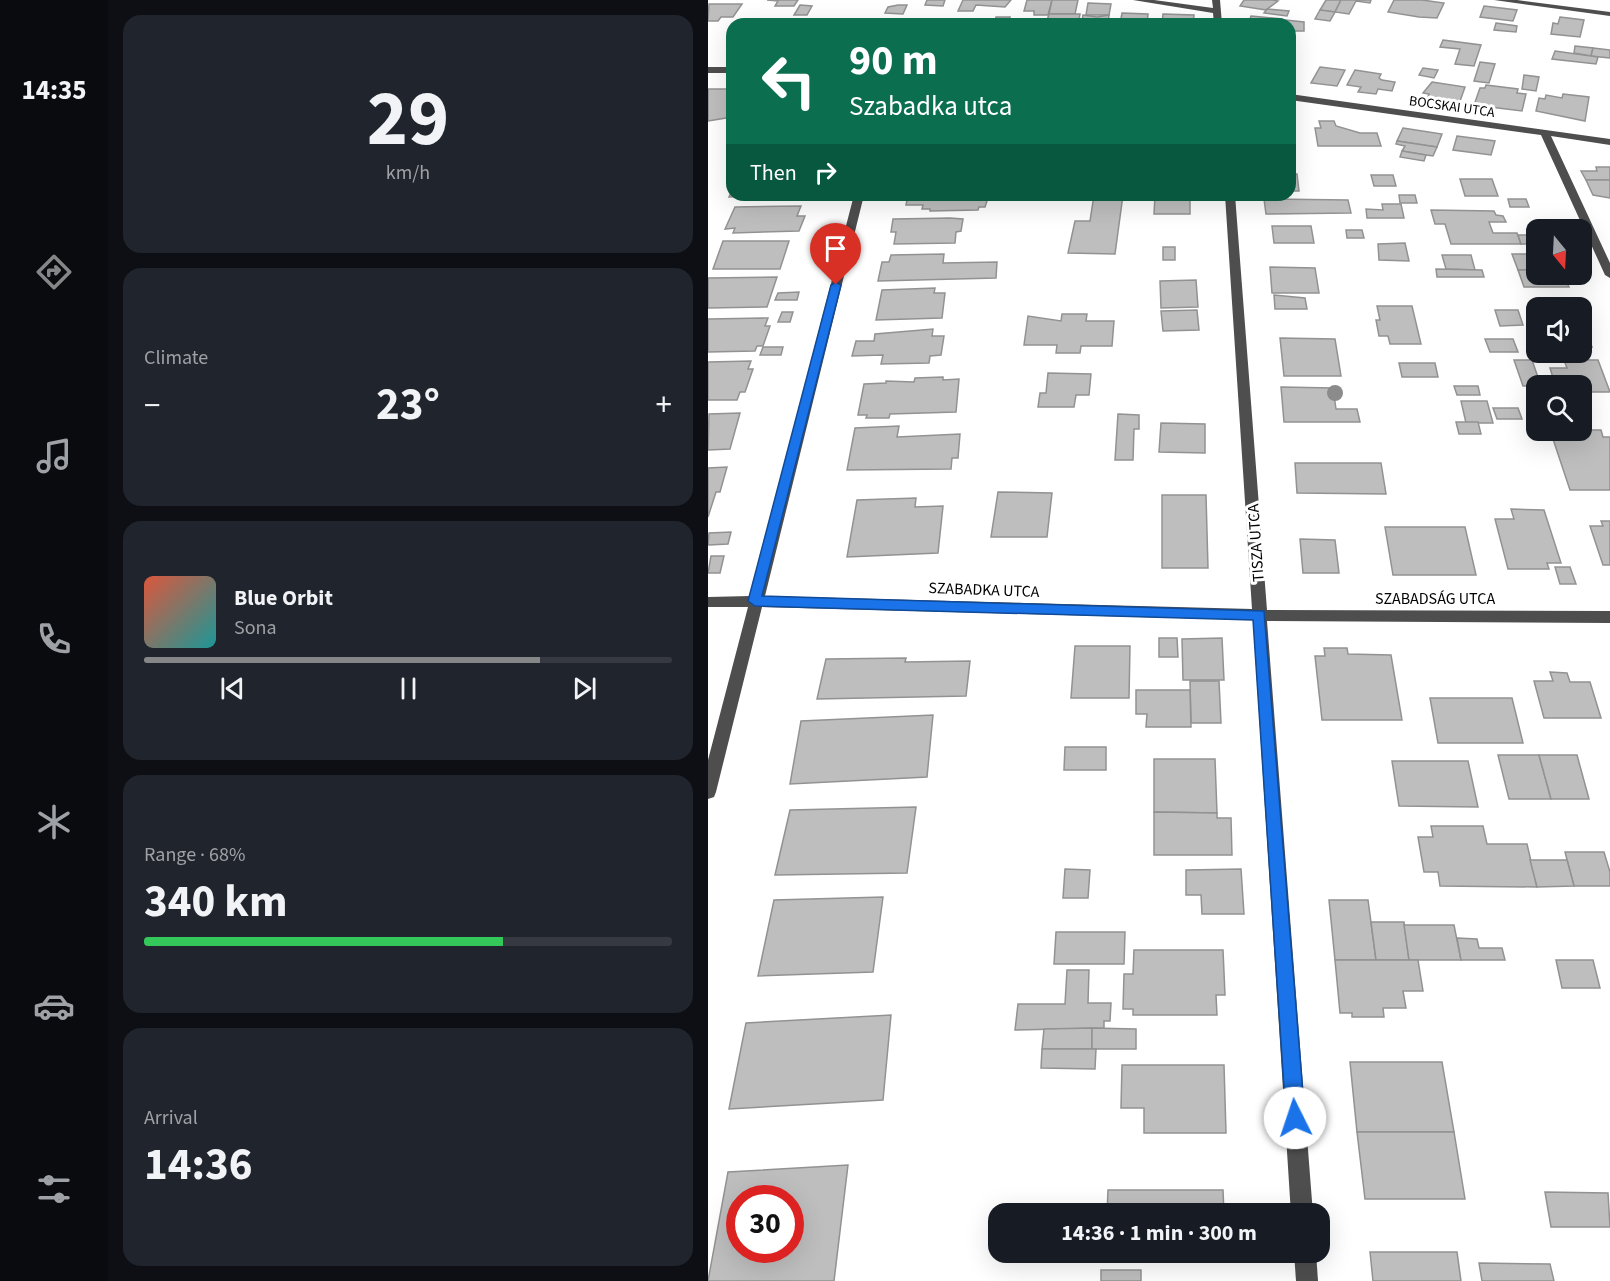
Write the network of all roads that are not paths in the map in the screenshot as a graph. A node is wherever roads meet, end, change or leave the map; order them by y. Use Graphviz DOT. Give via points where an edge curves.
graph roads {
  1 [pos="1137,0"];
  2 [pos="1216,0"];
  3 [pos="1498,0"];
  4 [pos="1217,11"];
  5 [pos="1610,14"];
  6 [pos="1218,18"];
  7 [pos="708,70"];
  8 [pos="726,70"];
  9 [pos="1296,98"];
  10 [pos="1544,132"];
  11 [pos="1610,142"];
  12 [pos="857,201"];
  13 [pos="1230,201"];
  14 [pos="1610,275"];
  15 [pos="755,601"];
  16 [pos="708,602"];
  17 [pos="1260,615"];
  18 [pos="1610,617"];
  19 [pos="708,792"];
  20 [pos="1301,1203"];
  21 [pos="1306,1263"];
  22 [pos="1307,1281"];
  1 -- 4 [label="street"];
  2 -- 4 [label="street"];
  3 -- 5 [label="street"];
  4 -- 6 [label="street"];
  7 -- 8 [label="street"];
  9 -- 10 [label="street, BOCSKAI UTCA"];
  10 -- 11 [label="street, BOCSKAI UTCA"];
  10 -- 14 [label="street"];
  12 -- 15 [label="street"];
  13 -- 17 [label="street, TISZA UTCA"];
  15 -- 16 [label="street, SZABADKA UTCA"];
  15 -- 17 [label="street, SZABADKA UTCA"];
  15 -- 19 [label="street"];
  17 -- 18 [label="street, SZABADSÁG UTCA"];
  17 -- 20 [label="street, TISZA UTCA"];
  21 -- 22 [label="street"];
}
